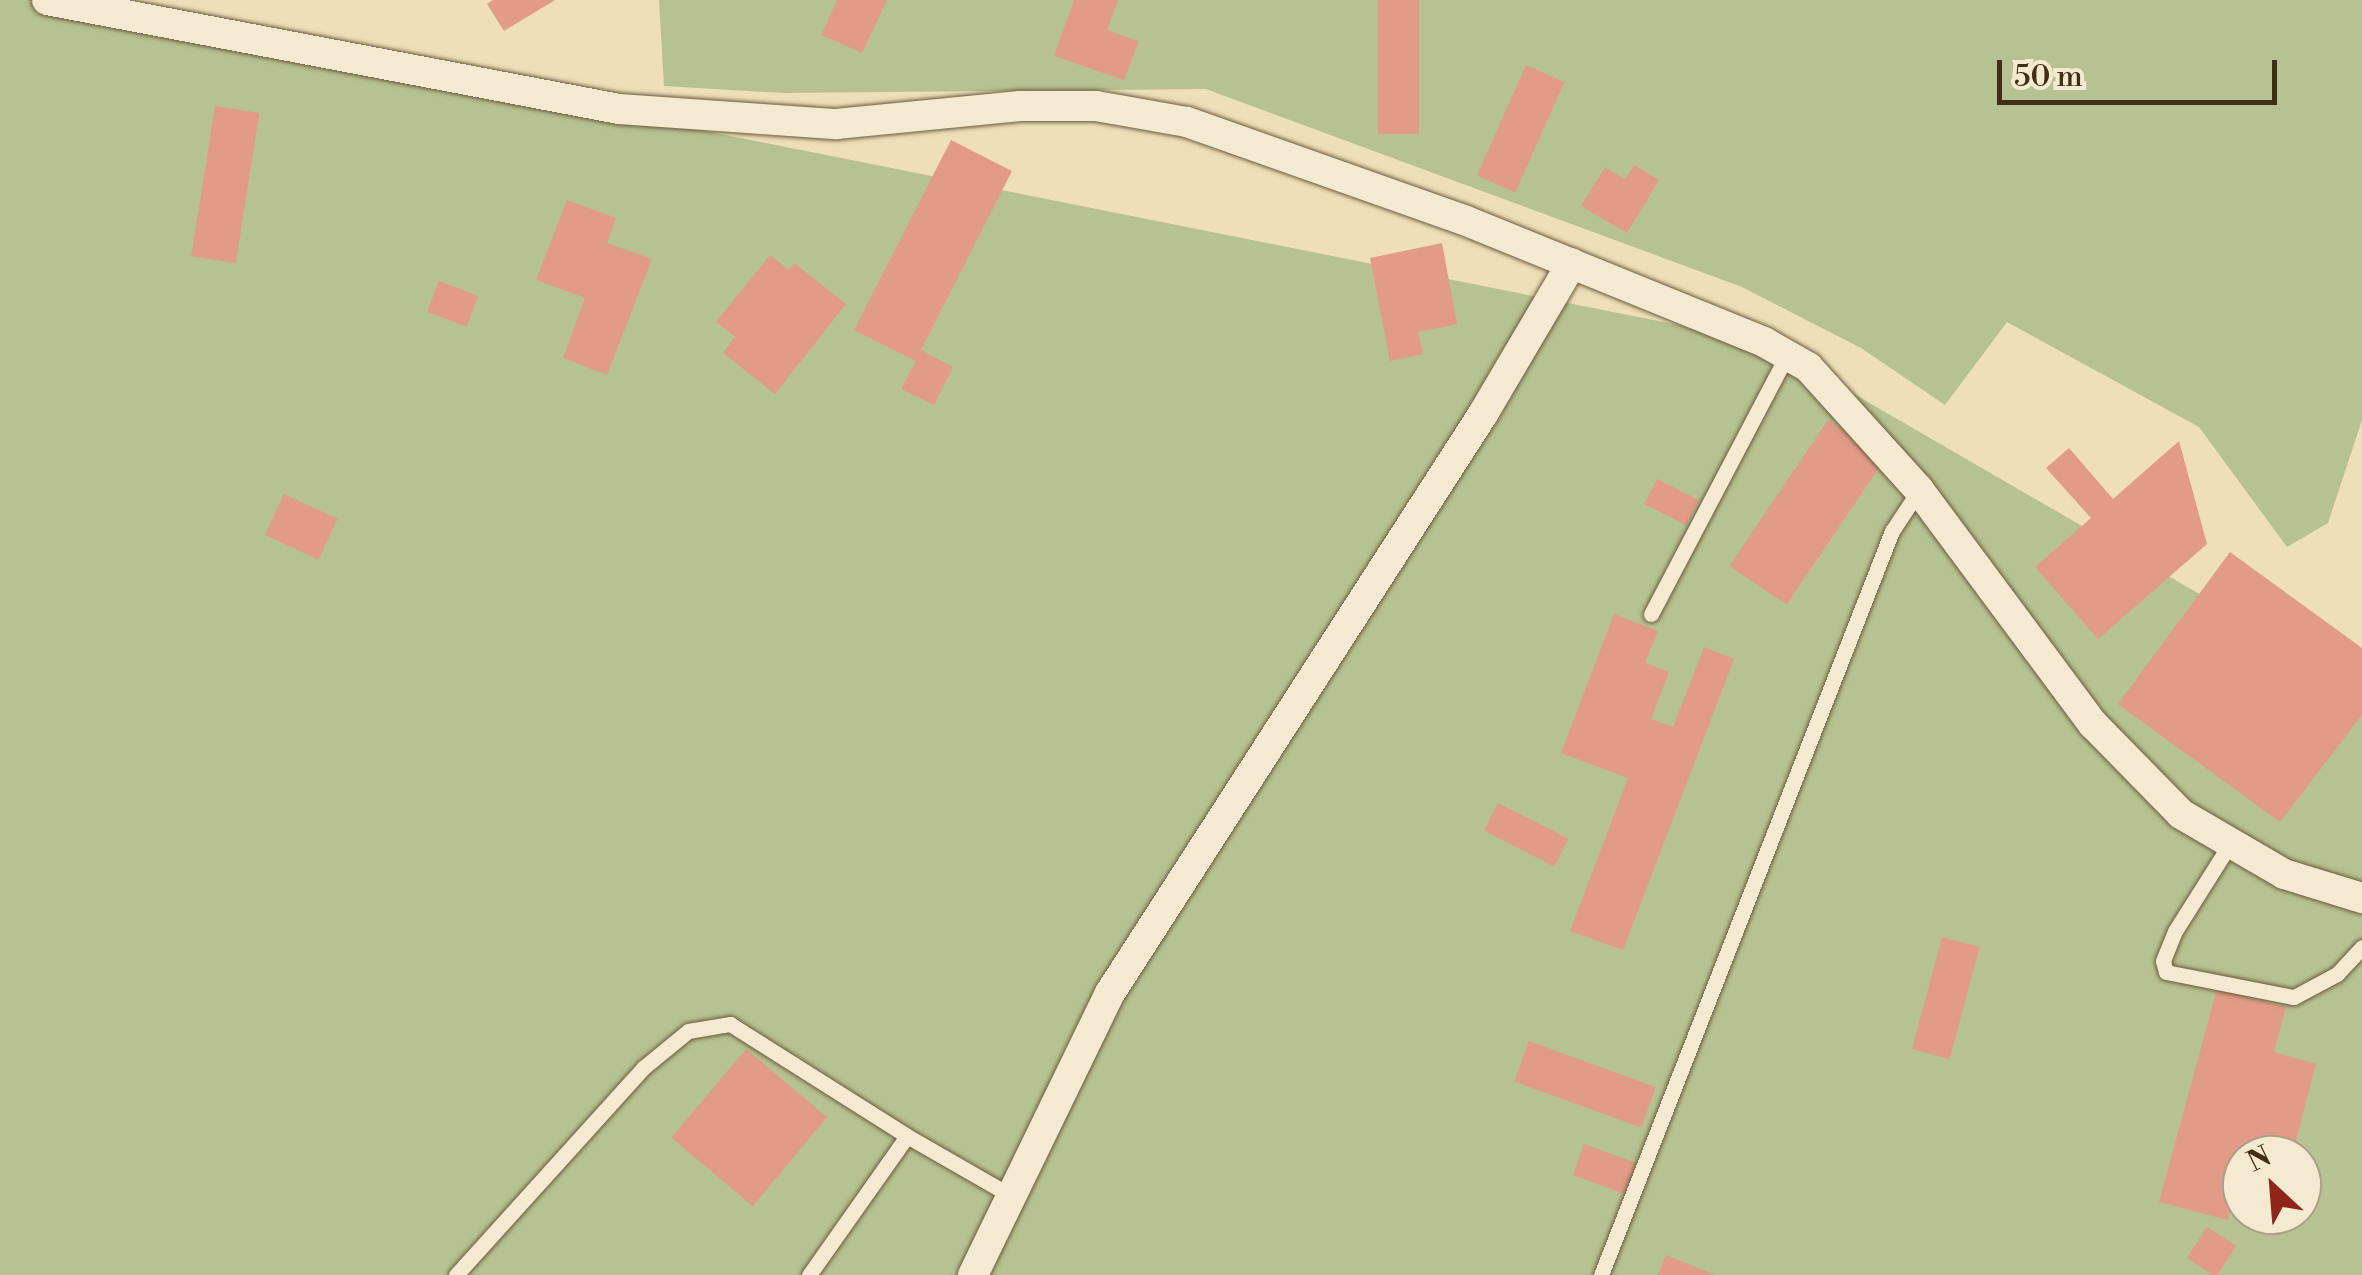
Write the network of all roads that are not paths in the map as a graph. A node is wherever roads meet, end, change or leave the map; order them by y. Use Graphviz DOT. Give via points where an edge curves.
graph roads {
  1 [pos="47,0"];
  2 [pos="1572,262"];
  3 [pos="1787,356"];
  4 [pos="1919,490"];
  5 [pos="1651,614"];
  6 [pos="2228,847"];
  7 [pos="2362,898"];
  8 [pos="2362,947"];
  9 [pos="907,1136"];
  10 [pos="1008,1194"];
  11 [pos="456,1275"];
  12 [pos="810,1275"];
  13 [pos="972,1275"];
  14 [pos="1601,1275"];
  1 -- 2 [label="street" via="620,109 836,124 1020,106 1096,106 1187,122"];
  2 -- 3 [label="street"];
  2 -- 10 [label="street" via="1290,720 1138,946"];
  3 -- 4 [label="street" via="1849,408"];
  3 -- 5 [label="lane"];
  4 -- 6 [label="street" via="2093,724 2181,814"];
  4 -- 14 [label="lane" via="1892,531"];
  6 -- 7 [label="street" via="2284,874"];
  6 -- 8 [label="lane" via="2174,931 2162,961 2166,972 2294,997 2337,974"];
  9 -- 10 [label="lane"];
  9 -- 11 [label="lane" via="730,1024 688,1031 643,1068"];
  9 -- 12 [label="lane"];
  10 -- 13 [label="street"];
}
